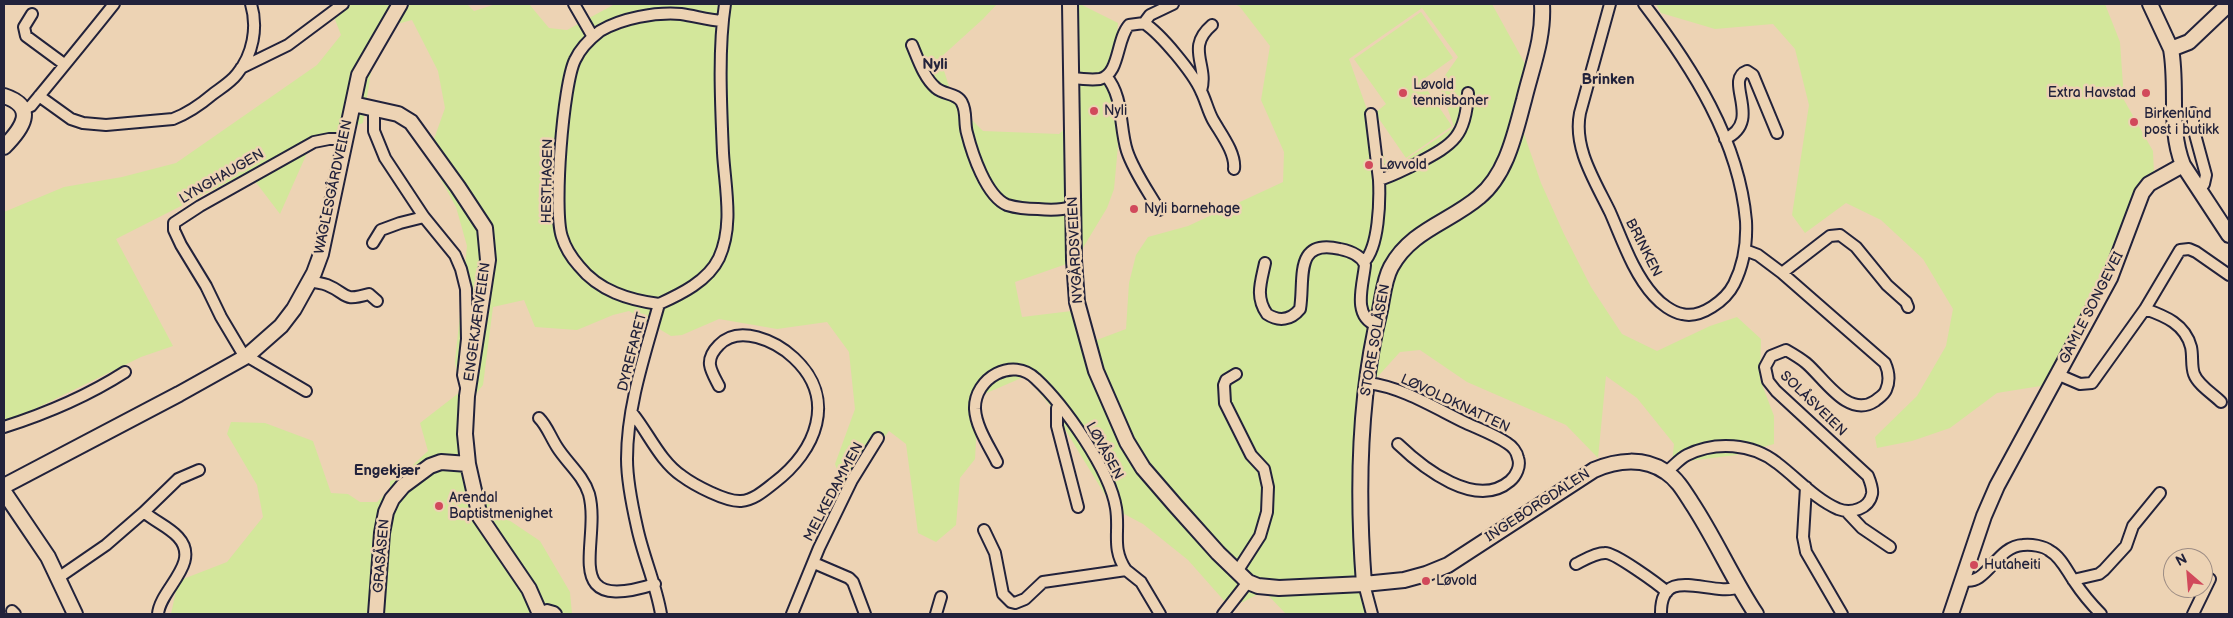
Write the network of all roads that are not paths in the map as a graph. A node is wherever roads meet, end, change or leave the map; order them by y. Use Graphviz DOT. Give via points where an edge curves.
graph roads {
  1 [pos="114,4"];
  2 [pos="251,4"];
  3 [pos="343,4"];
  4 [pos="400,4"];
  5 [pos="574,4"];
  6 [pos="725,4"];
  7 [pos="1070,4"];
  8 [pos="1172,4"];
  9 [pos="1542,4"];
  10 [pos="1610,4"];
  11 [pos="1644,4"];
  12 [pos="2150,4"];
  13 [pos="2229,4"];
  14 [pos="32,14"];
  15 [pos="722,21"];
  16 [pos="1144,23"];
  17 [pos="1212,26"];
  18 [pos="593,37"];
  19 [pos="912,45"];
  20 [pos="2171,49"];
  21 [pos="64,64"];
  22 [pos="241,68"];
  23 [pos="1106,76"];
  24 [pos="1072,78"];
  25 [pos="1201,91"];
  26 [pos="1468,93"];
  27 [pos="4,96"];
  28 [pos="39,96"];
  29 [pos="353,104"];
  30 [pos="374,108"];
  31 [pos="24,109"];
  32 [pos="2193,112"];
  33 [pos="1371,114"];
  34 [pos="1777,133"];
  35 [pos="345,139"];
  36 [pos="1725,139"];
  37 [pos="4,147"];
  38 [pos="2183,165"];
  39 [pos="1234,169"];
  40 [pos="1379,180"];
  41 [pos="2199,190"];
  42 [pos="1072,207"];
  43 [pos="1159,210"];
  44 [pos="424,217"];
  45 [pos="2229,235"];
  46 [pos="373,243"];
  47 [pos="449,247"];
  48 [pos="1745,250"];
  49 [pos="1364,262"];
  50 [pos="1265,263"];
  51 [pos="1782,273"];
  52 [pos="2229,275"];
  53 [pos="310,281"];
  54 [pos="377,301"];
  55 [pos="659,304"];
  56 [pos="1908,307"];
  57 [pos="2145,309"];
  58 [pos="1376,325"];
  59 [pos="247,356"];
  60 [pos="125,372"];
  61 [pos="1236,374"];
  62 [pos="2059,375"];
  63 [pos="1368,383"];
  64 [pos="719,386"];
  65 [pos="306,391"];
  66 [pos="467,396"];
  67 [pos="2221,402"];
  68 [pos="1059,406"];
  69 [pos="632,414"];
  70 [pos="539,418"];
  71 [pos="4,427"];
  72 [pos="878,438"];
  73 [pos="1398,444"];
  74 [pos="997,462"];
  75 [pos="468,464"];
  76 [pos="199,470"];
  77 [pos="1666,472"];
  78 [pos="4,486"];
  79 [pos="1806,487"];
  80 [pos="4,492"];
  81 [pos="2160,493"];
  82 [pos="1078,507"];
  83 [pos="1846,511"];
  84 [pos="144,512"];
  85 [pos="984,530"];
  86 [pos="1890,547"];
  87 [pos="814,563"];
  88 [pos="1576,564"];
  89 [pos="1235,569"];
  90 [pos="1126,570"];
  91 [pos="58,578"];
  92 [pos="1963,580"];
  93 [pos="2073,580"];
  94 [pos="1248,582"];
  95 [pos="655,584"];
  96 [pos="1364,584"];
  97 [pos="1739,587"];
  98 [pos="1667,592"];
  99 [pos="941,597"];
  100 [pos="2200,598"];
  101 [pos="75,614"];
  102 [pos="158,614"];
  103 [pos="376,614"];
  104 [pos="540,614"];
  105 [pos="556,614"];
  106 [pos="661,614"];
  107 [pos="792,614"];
  108 [pos="865,614"];
  109 [pos="936,614"];
  110 [pos="1160,614"];
  111 [pos="1224,614"];
  112 [pos="1372,614"];
  113 [pos="1661,614"];
  114 [pos="1756,614"];
  115 [pos="1842,614"];
  116 [pos="1951,614"];
  117 [pos="2101,614"];
  118 [pos="2192,614"];
  1 -- 21 [label="street"];
  2 -- 22 [label="street" via="254,29 250,51"];
  3 -- 22 [label="street" via="288,45"];
  4 -- 29 [label="main road, WAGLESGÅRDVEIEN" via="359,75"];
  5 -- 18 [label="street"];
  6 -- 15 [label="street, DYREFARET"];
  7 -- 24 [label="main road, NYGÅRDSVEIEN"];
  8 -- 16 [label="street"];
  9 -- 58 [label="main road, STORE SOLÅSEN" via="1538,53 1519,123 1499,174 1479,198 1412,240 1400,254 1390,268"];
  10 -- 48 [label="street, BRINKEN" via="1580,113 1578,137 1638,273 1654,296 1670,310 1691,315 1725,297 1734,285"];
  11 -- 36 [label="street, BRINKEN" via="1676,46"];
  12 -- 20 [label="main road"];
  13 -- 20 [label="main road" via="2189,42"];
  14 -- 21 [label="street" via="24,27 26,36"];
  15 -- 18 [label="street, HESTHAGEN" via="680,14 659,15 616,23"];
  15 -- 55 [label="street, DYREFARET" via="722,118 728,209 723,245 719,259 709,272 693,286"];
  16 -- 23 [label="street" via="1129,25 1124,31 1112,72"];
  16 -- 25 [label="street" via="1166,43"];
  17 -- 25 [label="street" via="1202,34 1199,42"];
  18 -- 55 [label="street, HESTHAGEN" via="575,60 567,87 560,165 559,220 562,236 578,266 600,286 632,299"];
  19 -- 42 [label="street" via="935,87 962,101 973,154 999,198 1019,208"];
  20 -- 38 [label="main road" via="2175,137"];
  21 -- 28 [label="street"];
  22 -- 28 [label="street" via="236,76 196,108 173,119 106,125 83,123 71,119"];
  23 -- 24 [label="street" via="1099,79"];
  23 -- 43 [label="street" via="1116,91 1126,149"];
  24 -- 42 [label="main road, NYGÅRDSVEIEN"];
  25 -- 39 [label="street" via="1209,113 1233,156"];
  26 -- 40 [label="street" via="1465,120 1451,144"];
  27 -- 31 [label="main road"];
  28 -- 31 [label="street"];
  29 -- 30 [label="main road, ENGEKJÆRVEIEN"];
  29 -- 35 [label="main road, WAGLESGÅRDVEIEN"];
  30 -- 44 [label="street, WAGLESGÅRDVEIEN" via="374,131 380,148"];
  30 -- 66 [label="main road, ENGEKJÆRVEIEN" via="398,114 411,122 484,228 488,260"];
  31 -- 37 [label="main road" via="24,120"];
  32 -- 41 [label="street" via="2193,127 2206,175"];
  33 -- 40 [label="street"];
  34 -- 36 [label="street" via="1753,74 1747,71 1740,76 1738,84 1744,115 1742,124"];
  35 -- 53 [label="main road, WAGLESGÅRDVEIEN" via="327,230"];
  35 -- 59 [label="street, LYNGHAUGEN" via="314,142 174,223 174,230 221,318"];
  36 -- 48 [label="street, BRINKEN" via="1737,170 1742,197 1746,222"];
  38 -- 41 [label="main road"];
  38 -- 62 [label="main road, GAMLE SONGEVEI" via="2149,184 2142,193 2110,278"];
  40 -- 49 [label="street" via="1376,229"];
  41 -- 45 [label="main road"];
  42 -- 89 [label="main road, NYGÅRDSVEIEN" via="1077,302 1096,371 1115,418 1143,468"];
  44 -- 46 [label="street" via="381,230"];
  44 -- 47 [label="street, WAGLESGÅRDVEIEN"];
  47 -- 66 [label="street, ENGEKJÆRVEIEN" via="462,269 466,289 467,339 463,375"];
  48 -- 51 [label="street, SOLÅSVEIEN" via="1758,254"];
  49 -- 50 [label="street" via="1358,255 1342,249 1326,246 1311,251 1304,263 1300,309 1281,319 1267,314 1260,300"];
  49 -- 58 [label="street" via="1361,309 1364,318"];
  51 -- 56 [label="street" via="1830,236 1840,235 1856,247"];
  51 -- 83 [label="street, SOLÅSVEIEN" via="1878,356 1888,371 1889,382 1882,396 1864,405 1850,403 1806,363 1786,350 1772,356 1765,367 1768,381 1776,391 1868,476 1872,486 1869,501 1859,509"];
  52 -- 57 [label="street" via="2196,252 2184,249 2176,254"];
  53 -- 54 [label="street" via="327,285 343,297 369,294"];
  53 -- 59 [label="main road, WAGLESGÅRDVEIEN" via="281,326"];
  55 -- 69 [label="street, DYREFARET"];
  57 -- 62 [label="street" via="2092,383 2080,384"];
  57 -- 67 [label="street" via="2166,317 2183,330 2191,348 2193,373"];
  58 -- 63 [label="main road, STORE SOLÅSEN"];
  59 -- 65 [label="street"];
  59 -- 78 [label="main road, WAGLESGÅRDVEIEN"];
  60 -- 71 [label="street" via="73,403"];
  61 -- 89 [label="street" via="1226,380 1224,403 1251,455 1264,469 1268,503 1260,536 1240,567"];
  62 -- 92 [label="main road, GAMLE SONGEVEI" via="1997,486"];
  63 -- 73 [label="street, LØVOLDKNATTEN" via="1419,400 1507,443 1518,456 1519,463 1514,479 1506,486 1486,492 1471,490 1441,477"];
  63 -- 96 [label="main road, STORE SOLÅSEN" via="1360,468"];
  64 -- 69 [label="street" via="710,365 714,351 734,335 750,335 790,354 812,382 817,396 816,431 810,445 786,475 750,498 734,500 682,476 667,463"];
  66 -- 75 [label="main road, ENGEKJÆRVEIEN" via="465,434"];
  68 -- 74 [label="street, LØVÅSEN" via="1038,380 1023,370 1004,370 985,382 976,398 975,410 978,425"];
  68 -- 82 [label="street" via="1057,426"];
  68 -- 90 [label="street, LØVÅSEN" via="1080,432 1106,477 1116,507 1118,558"];
  69 -- 95 [label="street, DYREFARET" via="627,449 629,482 637,528"];
  70 -- 95 [label="street" via="582,479 588,493 591,510 588,558 594,580 605,590 616,592"];
  72 -- 87 [label="street, MELKEDAMMEN" via="852,480 818,548"];
  75 -- 103 [label="main road, GRASÅSEN" via="441,462 430,466 403,486 392,500 382,533"];
  75 -- 104 [label="main road, ENGEKJÆRVEIEN" via="480,516 529,589"];
  76 -- 84 [label="street" via="178,479"];
  77 -- 79 [label="street" via="1685,456 1700,450 1737,446 1765,455"];
  77 -- 96 [label="main road, INGEBORGDALEN" via="1640,462 1618,461 1600,467 1448,564 1404,580"];
  77 -- 97 [label="main road, INGEBORGDALEN" via="1700,516"];
  79 -- 83 [label="street" via="1824,502"];
  79 -- 115 [label="street" via="1802,537 1806,552"];
  80 -- 91 [label="main road" via="35,535"];
  81 -- 93 [label="street" via="2132,526 2126,546 2104,570"];
  83 -- 86 [label="street" via="1862,528"];
  84 -- 91 [label="street" via="106,545"];
  84 -- 102 [label="street" via="180,539 185,555 181,571 166,593"];
  85 -- 90 [label="street" via="995,553 999,584 1006,598 1015,603 1025,599 1043,582"];
  87 -- 107 [label="street, MELKEDAMMEN"];
  87 -- 108 [label="street" via="849,578"];
  88 -- 98 [label="street" via="1610,553"];
  89 -- 94 [label="main road, NYGÅRDSVEIEN"];
  90 -- 110 [label="street" via="1141,582"];
  91 -- 101 [label="main road"];
  92 -- 93 [label="street" via="1975,581 2009,549 2023,545 2050,550"];
  92 -- 116 [label="main road, GAMLE SONGEVEI"];
  93 -- 117 [label="street"];
  94 -- 96 [label="main road, INGEBORGDALEN" via="1279,588"];
  94 -- 111 [label="street"];
  95 -- 106 [label="street, DYREFARET"];
  96 -- 112 [label="street"];
  97 -- 98 [label="street" via="1722,590 1683,583"];
  97 -- 114 [label="main road, INGEBORGDALEN"];
  98 -- 113 [label="street"];
  99 -- 109 [label="street"];
  100 -- 118 [label="street"];
  104 -- 105 [label="street" via="547,610"];
}
